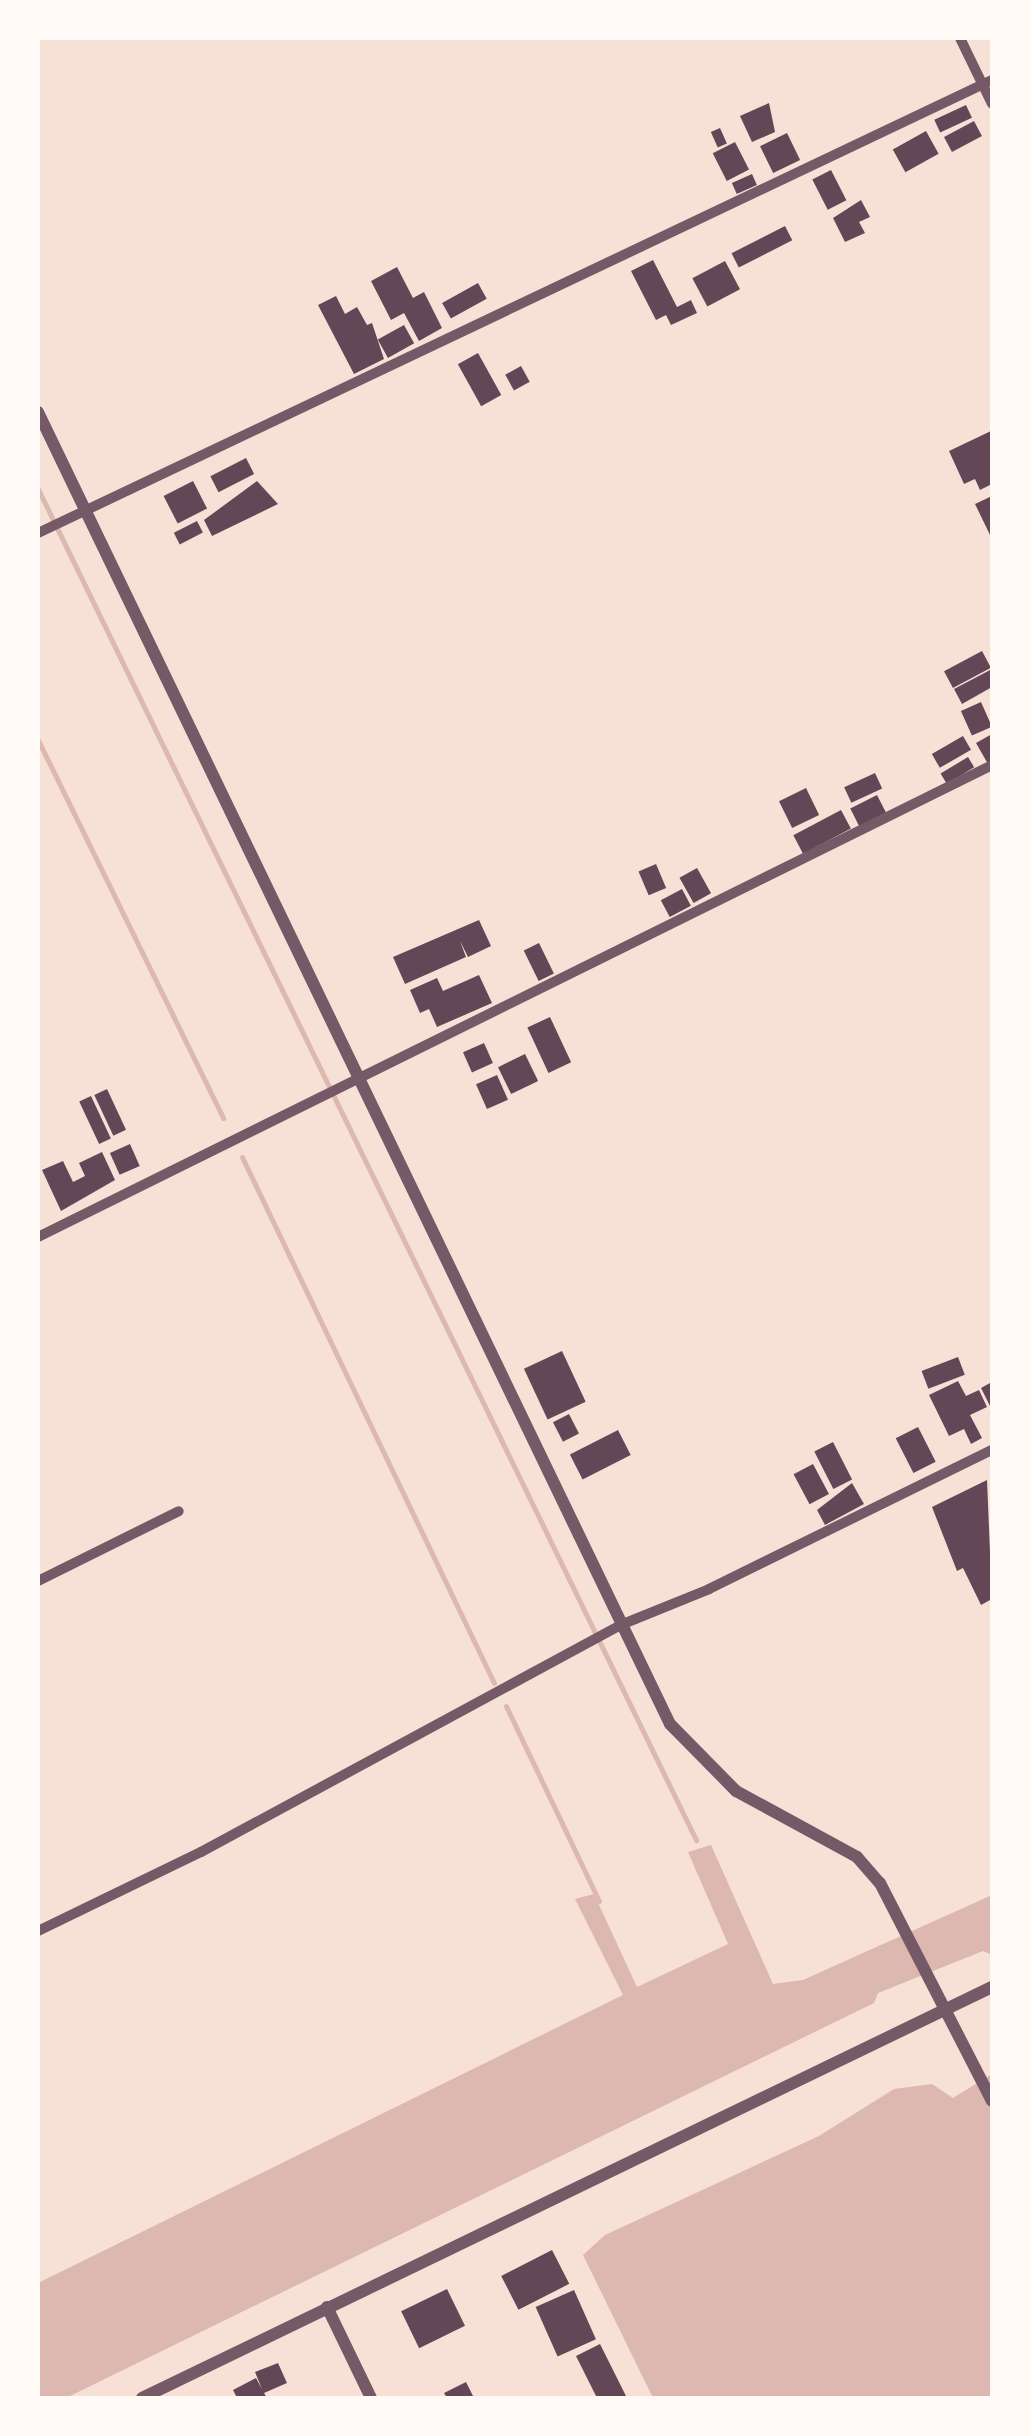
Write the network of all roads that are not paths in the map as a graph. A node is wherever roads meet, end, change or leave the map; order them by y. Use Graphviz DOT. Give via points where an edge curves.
graph roads {
  1 [pos="960,38"];
  2 [pos="988,82"];
  3 [pos="992,104"];
  4 [pos="38,412"];
  5 [pos="82,512"];
  6 [pos="42,531"];
  7 [pos="992,765"];
  8 [pos="358,1076"];
  9 [pos="38,1237"];
  10 [pos="992,1450"];
  11 [pos="179,1511"];
  12 [pos="38,1581"];
  13 [pos="623,1624"];
  14 [pos="38,1930"];
  15 [pos="992,1987"];
  16 [pos="949,2006"];
  17 [pos="992,2100"];
  18 [pos="328,2307"];
  19 [pos="142,2398"];
  20 [pos="372,2398"];
  1 -- 2 [label="street"];
  2 -- 3 [label="street"];
  2 -- 5 [label="street"];
  4 -- 5 [label="street"];
  5 -- 6 [label="street"];
  5 -- 8 [label="street"];
  7 -- 8 [label="street"];
  8 -- 9 [label="street"];
  8 -- 13 [label="street"];
  10 -- 13 [label="street"];
  11 -- 12 [label="street"];
  13 -- 14 [label="street" via="592,1646"];
  13 -- 16 [label="street" via="670,1724 697,1758 736,1791 857,1857 906,1922"];
  15 -- 16 [label="street"];
  16 -- 17 [label="street"];
  16 -- 18 [label="street"];
  18 -- 19 [label="street"];
  18 -- 20 [label="street"];
}
